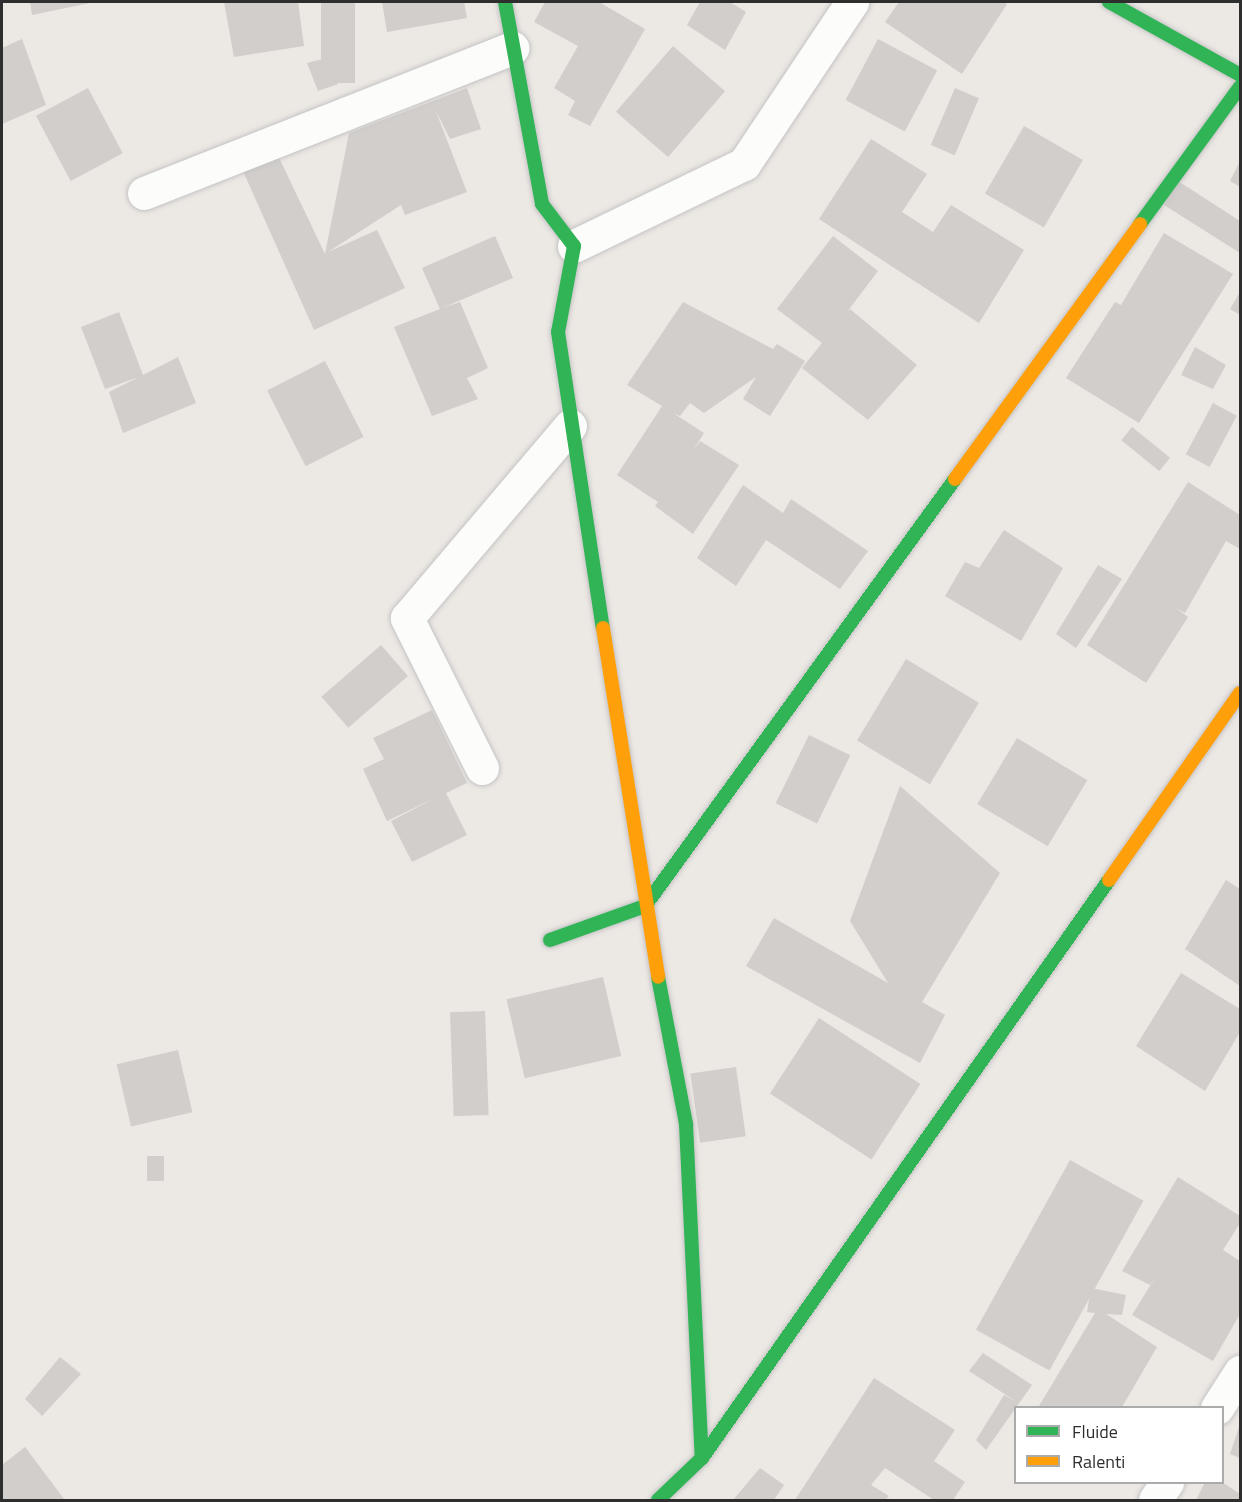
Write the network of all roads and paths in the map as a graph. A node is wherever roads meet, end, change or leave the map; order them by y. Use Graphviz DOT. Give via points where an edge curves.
graph roads {
  1 [pos="505,2"];
  2 [pos="852,2"];
  3 [pos="1109,2"];
  4 [pos="512,48"];
  5 [pos="1240,75"];
  6 [pos="1240,87"];
  7 [pos="144,193"];
  8 [pos="574,246"];
  9 [pos="570,426"];
  10 [pos="1240,693"];
  11 [pos="482,768"];
  12 [pos="645,906"];
  13 [pos="550,940"];
  14 [pos="1240,1372"];
  15 [pos="1218,1406"];
  16 [pos="702,1458"];
  17 [pos="1166,1484"];
  18 [pos="658,1500"];
  19 [pos="1155,1500"];
  1 -- 4 [label="street"];
  2 -- 8 [label="street" via="744,164"];
  3 -- 5 [label="street"];
  4 -- 7 [label="street"];
  4 -- 8 [label="street" via="542,204"];
  6 -- 12 [label="street"];
  8 -- 9 [label="street" via="558,332"];
  9 -- 11 [label="street" via="407,618"];
  9 -- 12 [label="street"];
  10 -- 16 [label="street"];
  12 -- 13 [label="street"];
  12 -- 16 [label="street" via="686,1124"];
  14 -- 15 [label="street"];
  16 -- 18 [label="street"];
  17 -- 19 [label="street"];
}
